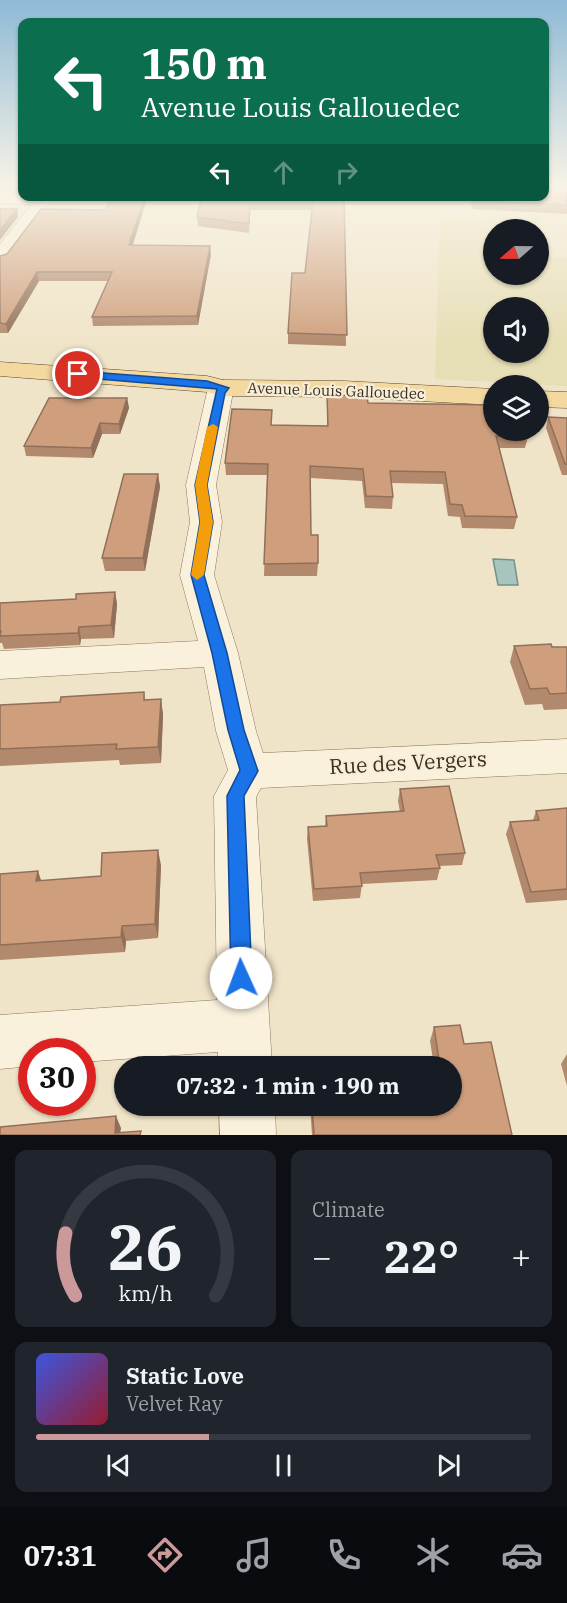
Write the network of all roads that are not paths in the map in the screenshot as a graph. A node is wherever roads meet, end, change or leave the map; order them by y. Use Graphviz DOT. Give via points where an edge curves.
graph roads {
  1 [pos="12,241"];
  2 [pos="0,257"];
  3 [pos="0,369"];
  4 [pos="223,388"];
  5 [pos="483,396"];
  6 [pos="549,399"];
  7 [pos="567,400"];
  8 [pos="220,653"];
  9 [pos="0,664"];
  10 [pos="567,756"];
  11 [pos="249,771"];
  12 [pos="0,1042"];
  13 [pos="244,1045"];
  14 [pos="247,1116"];
  15 [pos="248,1135"];
  1 -- 2 [label="street"];
  3 -- 4 [label="main road, Avenue Louis Gallouedec"];
  4 -- 5 [label="main road, Avenue Louis Gallouedec"];
  4 -- 8 [label="street" via="201,485 206,522 197,575"];
  6 -- 7 [label="main road"];
  8 -- 9 [label="street"];
  8 -- 11 [label="street"];
  10 -- 11 [label="street, Rue des Vergers"];
  11 -- 13 [label="street" via="235,796"];
  12 -- 13 [label="street"];
  14 -- 15 [label="street"];
}
